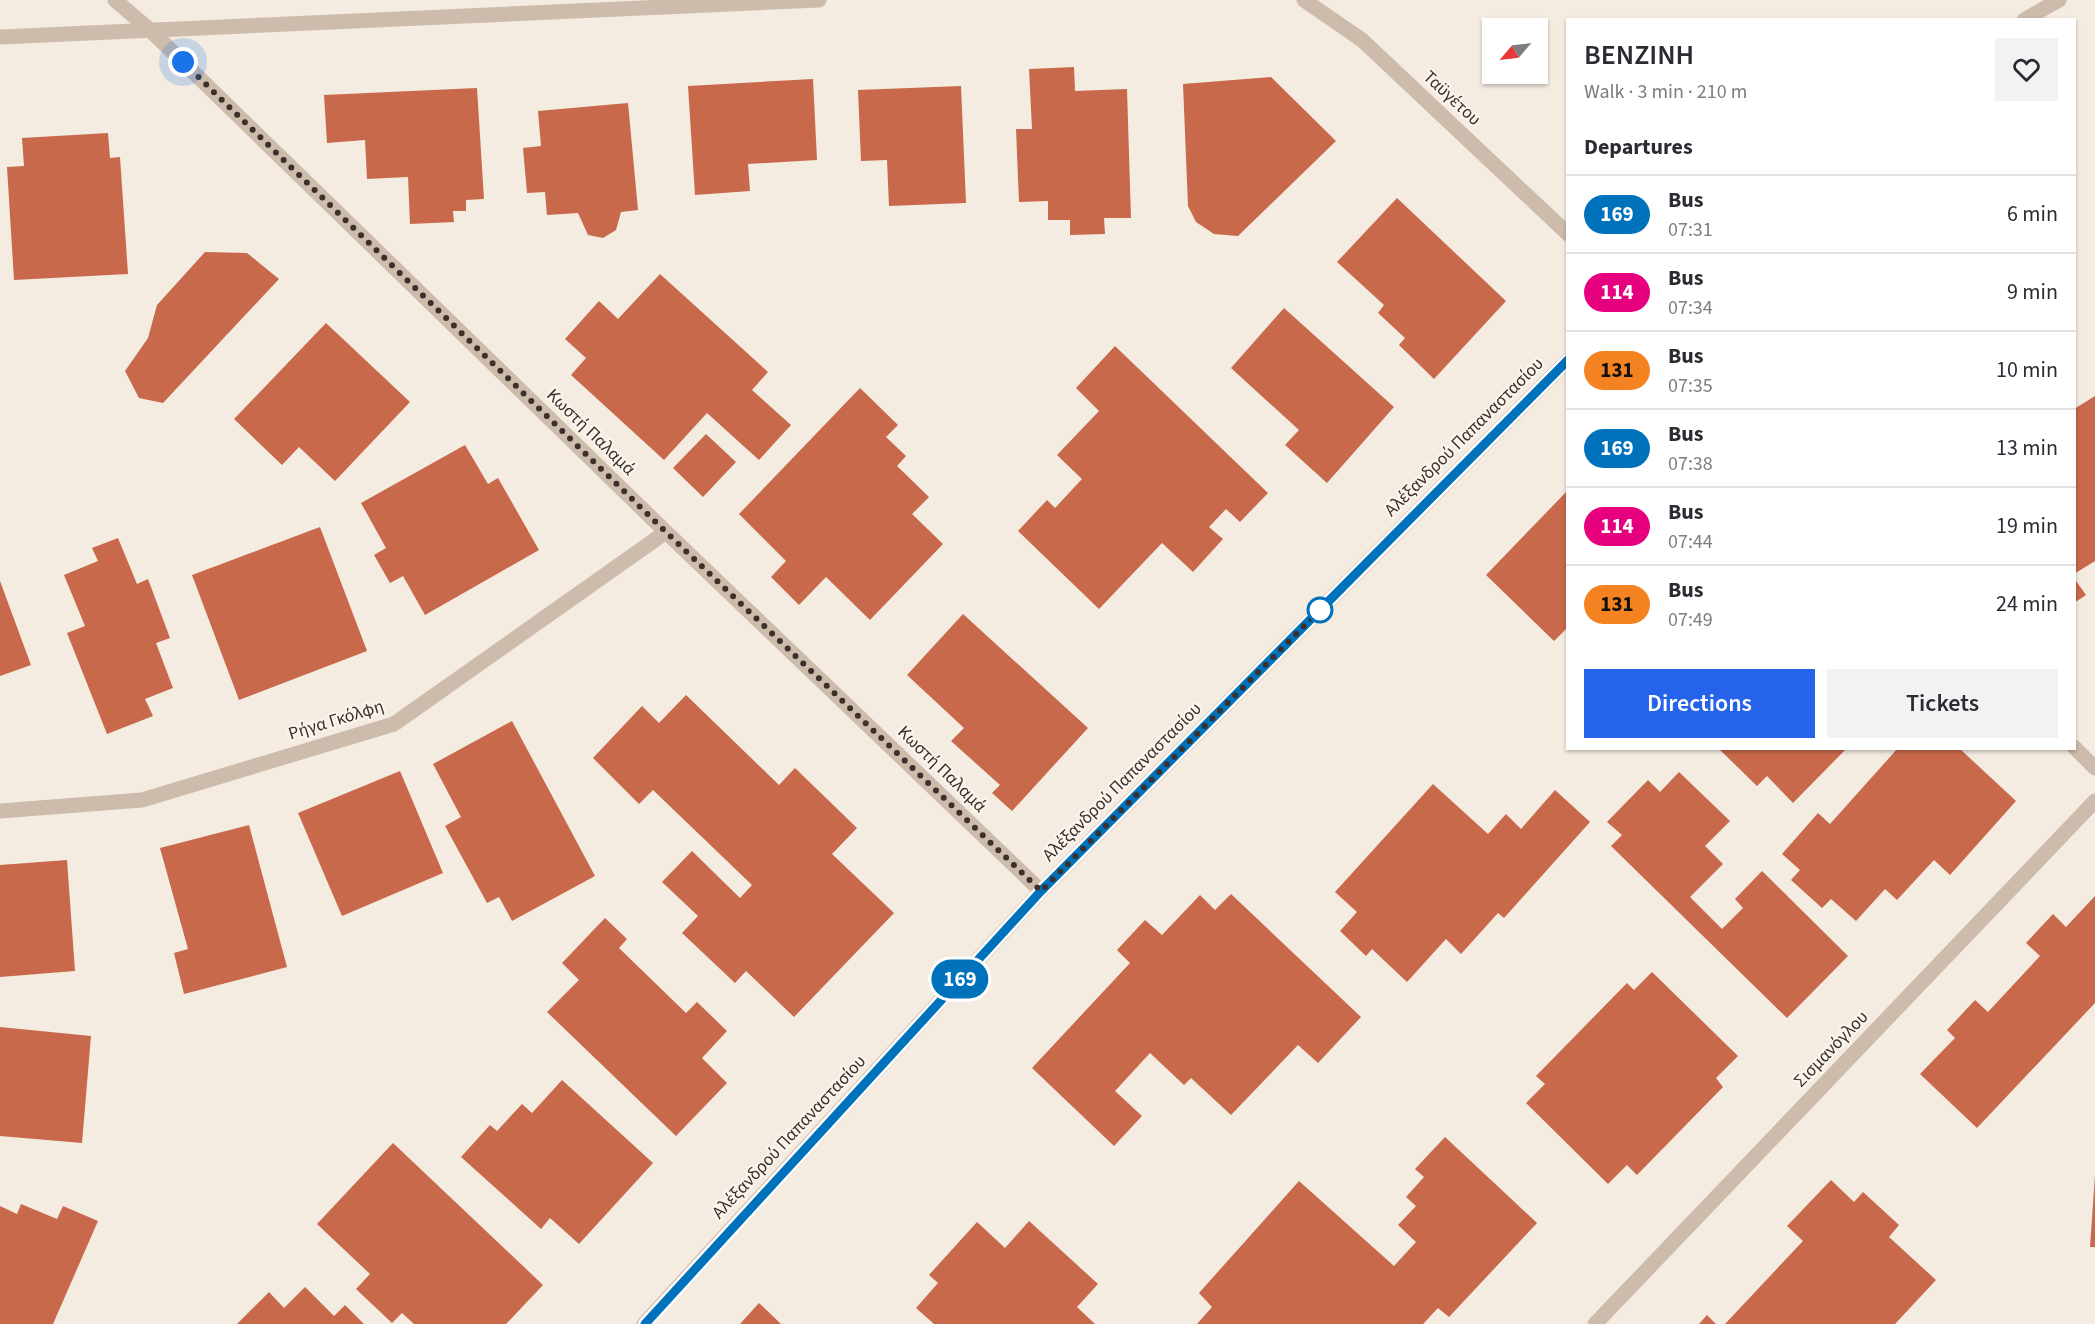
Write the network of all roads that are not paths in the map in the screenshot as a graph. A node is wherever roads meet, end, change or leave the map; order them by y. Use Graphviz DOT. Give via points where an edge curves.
graph roads {
  1 [pos="115,0"];
  2 [pos="819,0"];
  3 [pos="1304,0"];
  4 [pos="2060,0"];
  5 [pos="2028,18"];
  6 [pos="150,30"];
  7 [pos="0,37"];
  8 [pos="1566,232"];
  9 [pos="1566,362"];
  10 [pos="666,532"];
  11 [pos="2076,749"];
  12 [pos="2095,768"];
  13 [pos="2095,801"];
  14 [pos="0,811"];
  15 [pos="1041,891"];
  16 [pos="645,1324"];
  17 [pos="1595,1324"];
  1 -- 6 [label="street, Κωστή Παλαμά"];
  2 -- 6 [label="street"];
  3 -- 8 [label="street, Ταϋγέτου" via="1362,40"];
  4 -- 5 [label="street"];
  6 -- 7 [label="street"];
  6 -- 10 [label="street, Κωστή Παλαμά"];
  9 -- 15 [label="street, Αλέξανδρού Παπαναστασίου"];
  10 -- 14 [label="street, Ρήγα Γκόλφη" via="394,724 142,800"];
  10 -- 15 [label="street, Κωστή Παλαμά"];
  11 -- 12 [label="street"];
  13 -- 17 [label="street, Σισμανόγλου"];
  15 -- 16 [label="street, Αλέξανδρού Παπαναστασίου"];
}
